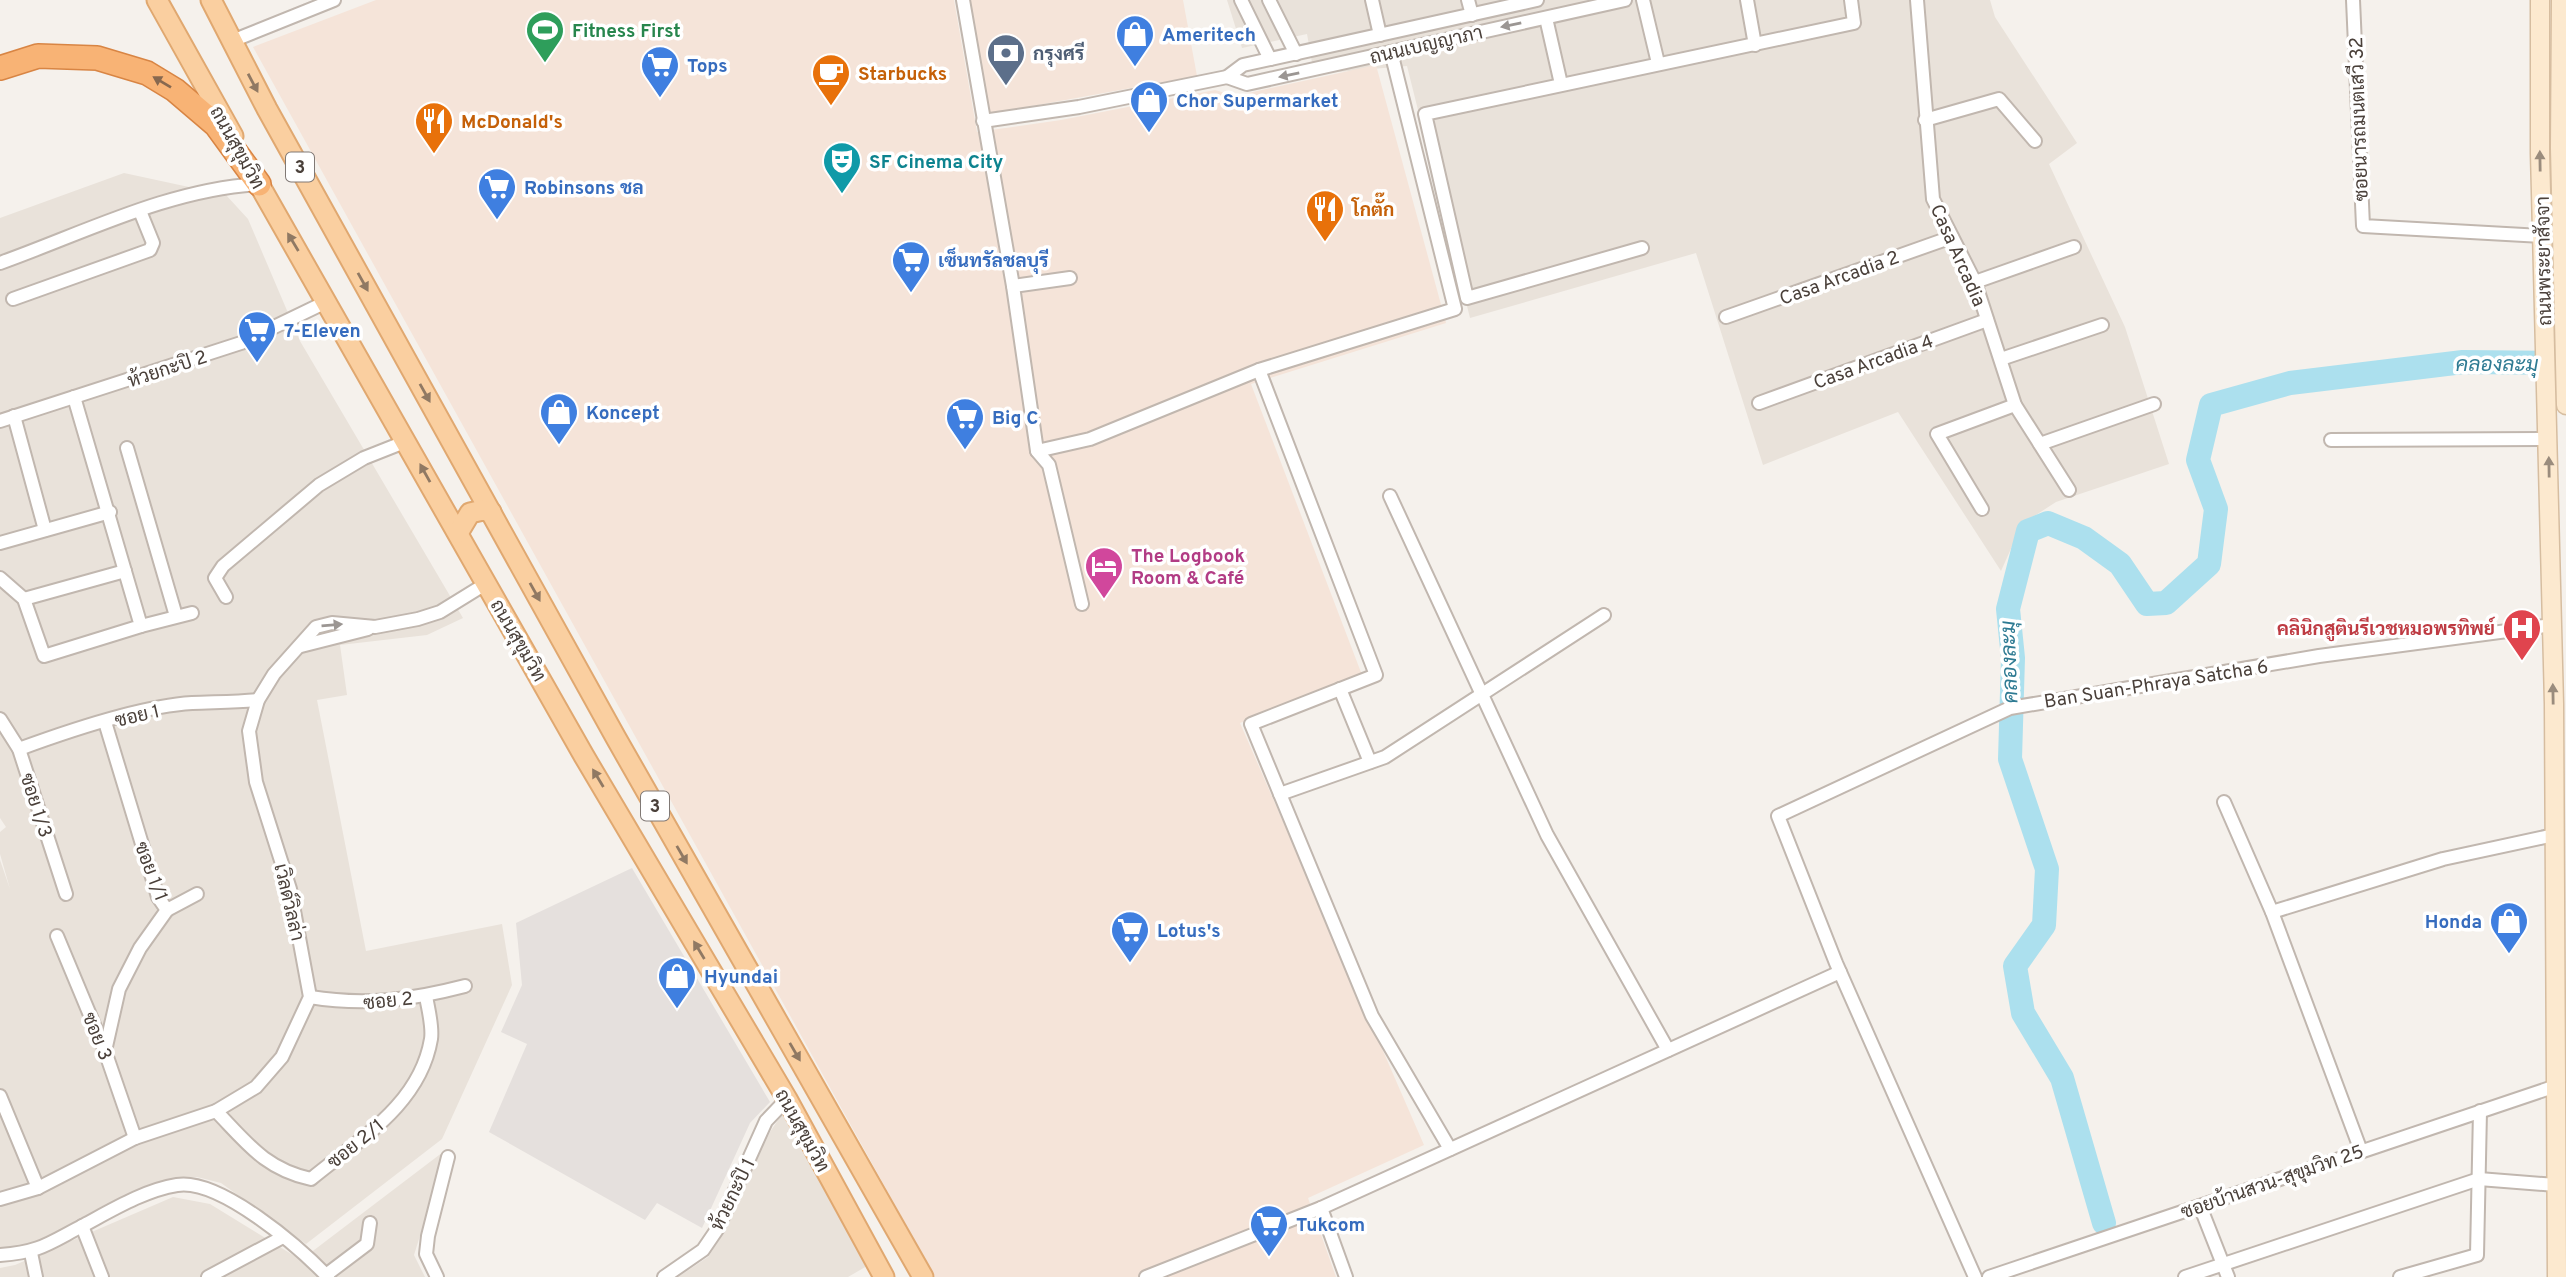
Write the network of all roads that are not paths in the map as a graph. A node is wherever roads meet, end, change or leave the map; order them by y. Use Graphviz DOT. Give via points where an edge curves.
graph roads {
  1 [pos="157,0"];
  2 [pos="211,0"];
  3 [pos="334,0"];
  4 [pos="963,0"];
  5 [pos="1241,0"];
  6 [pos="1269,0"];
  7 [pos="1372,0"];
  8 [pos="1468,0"];
  9 [pos="1537,0"];
  10 [pos="1643,0"];
  11 [pos="1746,0"];
  12 [pos="1851,0"];
  13 [pos="1917,0"];
  14 [pos="2353,0"];
  15 [pos="2540,0"];
  16 [pos="2561,0"];
  17 [pos="1617,1"];
  18 [pos="1472,15"];
  19 [pos="1546,18"];
  20 [pos="1415,27"];
  21 [pos="1380,35"];
  22 [pos="232,41"];
  23 [pos="1755,45"];
  24 [pos="1419,46"];
  25 [pos="1391,52"];
  26 [pos="1296,54"];
  27 [pos="1270,60"];
  28 [pos="1658,63"];
  29 [pos="0,68"];
  30 [pos="1227,78"];
  31 [pos="1560,84"];
  32 [pos="1925,120"];
  33 [pos="983,121"];
  34 [pos="2035,141"];
  35 [pos="2563,148"];
  36 [pos="259,184"];
  37 [pos="140,211"];
  38 [pos="2542,236"];
  39 [pos="1952,237"];
  40 [pos="2074,247"];
  41 [pos="1642,248"];
  42 [pos="0,263"];
  43 [pos="1070,278"];
  44 [pos="1975,282"];
  45 [pos="1013,286"];
  46 [pos="13,299"];
  47 [pos="328,300"];
  48 [pos="1727,317"];
  49 [pos="1987,320"];
  50 [pos="2102,326"];
  51 [pos="2565,353"];
  52 [pos="2000,359"];
  53 [pos="1259,370"];
  54 [pos="2566,387"];
  55 [pos="74,397"];
  56 [pos="1759,403"];
  57 [pos="2154,404"];
  58 [pos="2015,405"];
  59 [pos="2566,405"];
  60 [pos="15,416"];
  61 [pos="0,421"];
  62 [pos="2548,439"];
  63 [pos="2331,440"];
  64 [pos="407,441"];
  65 [pos="2040,444"];
  66 [pos="127,448"];
  67 [pos="1037,451"];
  68 [pos="2068,489"];
  69 [pos="1390,496"];
  70 [pos="1982,509"];
  71 [pos="110,512"];
  72 [pos="491,512"];
  73 [pos="45,530"];
  74 [pos="458,533"];
  75 [pos="0,544"];
  76 [pos="125,571"];
  77 [pos="0,578"];
  78 [pos="486,583"];
  79 [pos="226,597"];
  80 [pos="24,599"];
  81 [pos="1082,604"];
  82 [pos="192,613"];
  83 [pos="1604,615"];
  84 [pos="176,616"];
  85 [pos="2552,625"];
  86 [pos="141,626"];
  87 [pos="1340,689"];
  88 [pos="1482,693"];
  89 [pos="258,700"];
  90 [pos="0,719"];
  91 [pos="104,722"];
  92 [pos="19,749"];
  93 [pos="2560,752"];
  94 [pos="1370,762"];
  95 [pos="1280,794"];
  96 [pos="2224,802"];
  97 [pos="2554,835"];
  98 [pos="66,894"];
  99 [pos="197,894"];
  100 [pos="167,910"];
  101 [pos="2272,912"];
  102 [pos="57,936"];
  103 [pos="1840,972"];
  104 [pos="465,986"];
  105 [pos="426,996"];
  106 [pos="310,997"];
  107 [pos="2561,1039"];
  108 [pos="1668,1050"];
  109 [pos="105,1051"];
  110 [pos="2556,1086"];
  111 [pos="0,1096"];
  112 [pos="787,1099"];
  113 [pos="216,1111"];
  114 [pos="2480,1111"];
  115 [pos="135,1138"];
  116 [pos="1450,1149"];
  117 [pos="2361,1151"];
  118 [pos="448,1157"];
  119 [pos="2479,1180"];
  120 [pos="2556,1185"];
  121 [pos="38,1188"];
  122 [pos="0,1199"];
  123 [pos="2200,1206"];
  124 [pos="1321,1208"];
  125 [pos="370,1223"];
  126 [pos="82,1226"];
  127 [pos="283,1237"];
  128 [pos="31,1253"];
  129 [pos="0,1255"];
  130 [pos="2031,1263"];
  131 [pos="2223,1264"];
  132 [pos="327,1276"];
  133 [pos="36,1277"];
  134 [pos="102,1277"];
  135 [pos="208,1277"];
  136 [pos="438,1277"];
  137 [pos="663,1277"];
  138 [pos="884,1277"];
  139 [pos="923,1277"];
  140 [pos="1146,1277"];
  141 [pos="1346,1277"];
  142 [pos="1975,1277"];
  143 [pos="1989,1277"];
  144 [pos="2034,1277"];
  145 [pos="2185,1277"];
  146 [pos="2228,1277"];
  147 [pos="2400,1277"];
  148 [pos="2557,1277"];
  1 -- 36 [label="main road, ถนนสุขุมวิท / 3"];
  2 -- 22 [label="main road, ถนนสุขุมวิท / 3"];
  3 -- 22 [label="street"];
  4 -- 33 [label="street"];
  5 -- 27 [label="street"];
  6 -- 26 [label="street"];
  7 -- 21 [label="street"];
  8 -- 18 [label="street"];
  9 -- 18 [label="street, ถนนเบญญาภา"];
  10 -- 28 [label="street"];
  11 -- 23 [label="street"];
  12 -- 23 [label="street" via="1854,23"];
  13 -- 32 [label="street, Casa Arcadia"];
  14 -- 38 [label="street, ซอยนารถมนตเสวี 32" via="2363,226"];
  38 -- 15 [label="main road, ถนนพระยาสัจจา, one-way"];
  16 -- 35 [label="main road, ถนนพระยาสัจจา"];
  17 -- 19 [label="street, ถนนเบญญาภา"];
  18 -- 20 [label="street, ถนนเบญญาภา"];
  19 -- 24 [label="street, ถนนเบญญาภา, one-way"];
  19 -- 31 [label="street"];
  20 -- 21 [label="street, ถนนเบญญาภา"];
  20 -- 24 [label="street"];
  21 -- 26 [label="street, ถนนเบญญาภา"];
  22 -- 72 [label="main road, ถนนสุขุมวิท / 3, one-way"];
  23 -- 28 [label="street"];
  24 -- 25 [label="street, ถนนเบญญาภา"];
  25 -- 30 [label="street, ถนนเบญญาภา, one-way" via="1247,84"];
  25 -- 53 [label="street" via="1455,309"];
  26 -- 27 [label="street, ถนนเบญญาภา"];
  27 -- 30 [label="street, ถนนเบญญาภา" via="1243,65"];
  28 -- 31 [label="street"];
  36 -- 29 [label="highway, one-way" via="216,125 147,73 97,58 38,56"];
  30 -- 33 [label="street, ถนนเบญญาภา"];
  31 -- 41 [label="street" via="1425,114 1467,298"];
  32 -- 34 [label="street" via="1999,99"];
  32 -- 39 [label="street, Casa Arcadia" via="1933,199"];
  33 -- 45 [label="street"];
  35 -- 51 [label="main road, ถนนพระยาสัจจา"];
  36 -- 37 [label="street" via="225,186"];
  47 -- 36 [label="main road, ถนนสุขุมวิท / 3, one-way"];
  37 -- 42 [label="street"];
  37 -- 46 [label="street" via="153,243 150,250"];
  38 -- 62 [label="main road, ถนนพระยาสัจจา"];
  39 -- 44 [label="street, Casa Arcadia"];
  39 -- 48 [label="street, Casa Arcadia 2"];
  40 -- 44 [label="street"];
  43 -- 45 [label="street"];
  44 -- 49 [label="street, Casa Arcadia"];
  45 -- 67 [label="street"];
  47 -- 55 [label="street, ห้วยกะปิ 2" via="241,343"];
  47 -- 64 [label="main road, ถนนสุขุมวิท / 3"];
  49 -- 52 [label="street, Casa Arcadia"];
  49 -- 56 [label="street, Casa Arcadia 4"];
  50 -- 52 [label="street"];
  51 -- 54 [label="main road, ถนนพระยาสัจจา"];
  52 -- 58 [label="street, Casa Arcadia"];
  53 -- 67 [label="street" via="1090,439"];
  53 -- 87 [label="street" via="1376,675"];
  54 -- 59 [label="main road, ถนนพระยาสัจจา"];
  55 -- 60 [label="street, ห้วยกะปิ 2"];
  55 -- 71 [label="street"];
  57 -- 65 [label="street"];
  58 -- 65 [label="street, Casa Arcadia"];
  58 -- 70 [label="street" via="1937,434"];
  60 -- 61 [label="street, ห้วยกะปิ 2"];
  60 -- 73 [label="street"];
  62 -- 63 [label="street"];
  85 -- 62 [label="main road, ถนนพระยาสัจจา, one-way"];
  74 -- 64 [label="main road, ถนนสุขุมวิท / 3, one-way"];
  64 -- 79 [label="street" via="364,458 319,485 223,566 215,578"];
  65 -- 68 [label="street, Casa Arcadia"];
  66 -- 84 [label="street"];
  67 -- 81 [label="street" via="1049,465"];
  69 -- 88 [label="street"];
  71 -- 73 [label="street"];
  71 -- 76 [label="street"];
  72 -- 74 [label="main road" via="470,513"];
  72 -- 139 [label="main road, ถนนสุขุมวิท / 3, one-way"];
  73 -- 75 [label="street"];
  74 -- 78 [label="main road, ถนนสุขุมวิท / 3"];
  76 -- 80 [label="street"];
  76 -- 86 [label="street"];
  77 -- 80 [label="street"];
  78 -- 89 [label="street, เวิลด์วิลล่า" via="440,612 317,639 297,648"];
  112 -- 78 [label="main road, ถนนสุขุมวิท / 3, one-way"];
  80 -- 86 [label="street" via="44,656"];
  82 -- 84 [label="street"];
  83 -- 88 [label="street"];
  84 -- 86 [label="street"];
  93 -- 85 [label="main road, ถนนพระยาสัจจา, one-way"];
  85 -- 103 [label="street, Ban Suan-Phraya Satcha 6" via="2319,656 2028,704 1999,713 1778,816"];
  87 -- 94 [label="street"];
  87 -- 95 [label="street" via="1251,724"];
  88 -- 94 [label="street" via="1385,757"];
  88 -- 108 [label="street" via="1547,835"];
  89 -- 91 [label="street, ซอย 1" via="191,703"];
  89 -- 106 [label="street, เวิลด์วิลล่า" via="249,731 256,782 290,889"];
  90 -- 92 [label="street, ซอย 1/3"];
  91 -- 92 [label="street, ซอย 1"];
  91 -- 100 [label="street, ซอย 1/1" via="154,884"];
  92 -- 98 [label="street, ซอย 1/3"];
  93 -- 97 [label="main road, ถนนพระยาสัจจา"];
  94 -- 95 [label="street"];
  95 -- 116 [label="street" via="1372,1016"];
  96 -- 101 [label="street"];
  97 -- 101 [label="street" via="2442,859"];
  97 -- 107 [label="main road, ถนนพระยาสัจจา"];
  99 -- 100 [label="street"];
  100 -- 109 [label="street, ซอย 1/1" via="119,989"];
  101 -- 117 [label="street"];
  102 -- 109 [label="street, ซอย 3"];
  103 -- 108 [label="street"];
  103 -- 142 [label="street, Ban Suan-Phraya Satcha 6"];
  104 -- 105 [label="street, ซอย 2"];
  105 -- 106 [label="street, ซอย 2" via="350,1004"];
  105 -- 113 [label="street, ซอย 2/1" via="432,1037 417,1082 394,1111 311,1179 285,1173 263,1159"];
  106 -- 113 [label="street" via="282,1057 256,1087"];
  107 -- 110 [label="main road, ถนนพระยาสัจจา"];
  108 -- 116 [label="street"];
  109 -- 115 [label="street, ซอย 3"];
  110 -- 114 [label="street, ซอยบ้านสวน-สุขุมวิท 25"];
  110 -- 120 [label="main road, ถนนพระยาสัจจา"];
  111 -- 121 [label="street"];
  112 -- 137 [label="street, ห้วยกะปิ 1" via="766,1121 718,1228 703,1250"];
  112 -- 138 [label="main road, ถนนสุขุมวิท / 3"];
  113 -- 115 [label="street"];
  114 -- 117 [label="street, ซอยบ้านสวน-สุขุมวิท 25"];
  114 -- 119 [label="street"];
  115 -- 121 [label="street"];
  116 -- 124 [label="street"];
  117 -- 123 [label="street, ซอยบ้านสวน-สุขุมวิท 25"];
  118 -- 136 [label="street" via="426,1254"];
  119 -- 120 [label="street"];
  119 -- 131 [label="street"];
  119 -- 147 [label="street" via="2477,1255"];
  120 -- 148 [label="main road, ถนนพระยาสัจจา"];
  121 -- 122 [label="street"];
  123 -- 130 [label="street, ซอยบ้านสวน-สุขุมวิท 25"];
  123 -- 131 [label="street"];
  124 -- 140 [label="street"];
  124 -- 141 [label="street"];
  125 -- 132 [label="street" via="368,1244"];
  126 -- 127 [label="street" via="146,1195 177,1185 196,1185 213,1191"];
  126 -- 128 [label="street"];
  126 -- 134 [label="street"];
  127 -- 132 [label="street"];
  127 -- 135 [label="street"];
  128 -- 129 [label="street"];
  128 -- 133 [label="street"];
  130 -- 143 [label="street, ซอยบ้านสวน-สุขุมวิท 25"];
  130 -- 144 [label="street"];
  131 -- 145 [label="street"];
  131 -- 146 [label="street"];
}
